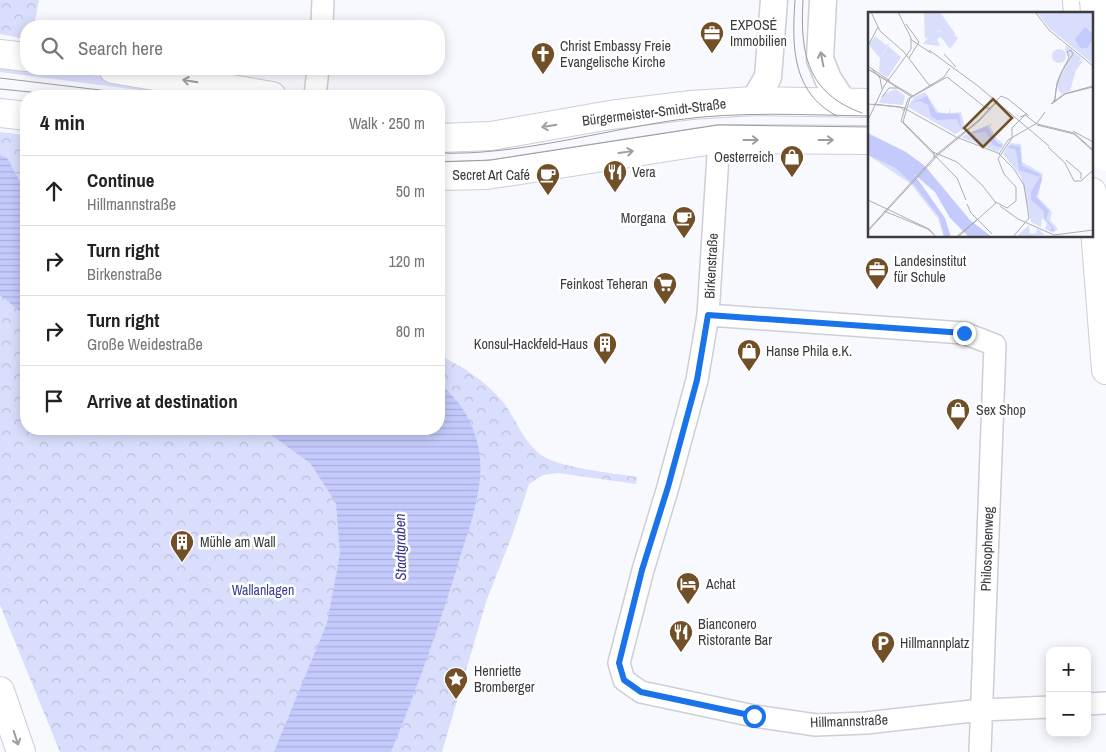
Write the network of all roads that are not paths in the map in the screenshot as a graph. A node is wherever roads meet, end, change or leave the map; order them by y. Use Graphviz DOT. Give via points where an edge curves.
graph roads {
  1 [pos="323,0"];
  2 [pos="774,0"];
  3 [pos="822,0"];
  4 [pos="1094,0"];
  5 [pos="322,20"];
  6 [pos="0,54"];
  7 [pos="20,56"];
  8 [pos="148,75"];
  9 [pos="317,75"];
  10 [pos="237,90"];
  11 [pos="316,90"];
  12 [pos="754,101"];
  13 [pos="843,102"];
  14 [pos="868,103"];
  15 [pos="0,113"];
  16 [pos="20,115"];
  17 [pos="445,138"];
  18 [pos="720,140"];
  19 [pos="868,140"];
  20 [pos="1106,157"];
  21 [pos="445,176"];
  22 [pos="1094,217"];
  23 [pos="708,315"];
  24 [pos="1106,370"];
  25 [pos="624,680"];
  26 [pos="0,691"];
  27 [pos="1106,703"];
  28 [pos="1091,704"];
  29 [pos="1046,706"];
  30 [pos="981,710"];
  31 [pos="21,752"];
  32 [pos="980,752"];
  1 -- 5 [label="street"];
  2 -- 12 [label="street" via="768,77"];
  13 -- 3 [label="street, one-way" via="820,59"];
  4 -- 20 [label="main road, bridge"];
  6 -- 7 [label="main road"];
  10 -- 8 [label="main road, one-way"];
  9 -- 11 [label="street"];
  12 -- 13 [label="main road, Bürgermeister-Smidt-Straße"];
  12 -- 17 [label="main road, Bürgermeister-Smidt-Straße, one-way" via="664,108 491,136"];
  13 -- 14 [label="main road, Bürgermeister-Smidt-Straße"];
  15 -- 16 [label="main road"];
  18 -- 19 [label="main road, one-way"];
  21 -- 18 [label="main road, one-way" via="487,175"];
  18 -- 23 [label="street, Birkenstraße"];
  22 -- 24 [label="main road"];
  23 -- 25 [label="street, Birkenstraße" via="694,389 619,663"];
  23 -- 30 [label="street, Philosophenweg" via="964,333 995,345"];
  25 -- 30 [label="street, Hillmannstraße" via="641,692 754,716 816,725 866,723"];
  26 -- 31 [label="main road, one-way"];
  27 -- 28 [label="street"];
  29 -- 30 [label="street, Hillmannstraße"];
  30 -- 32 [label="street, Philosophenweg"];
}
